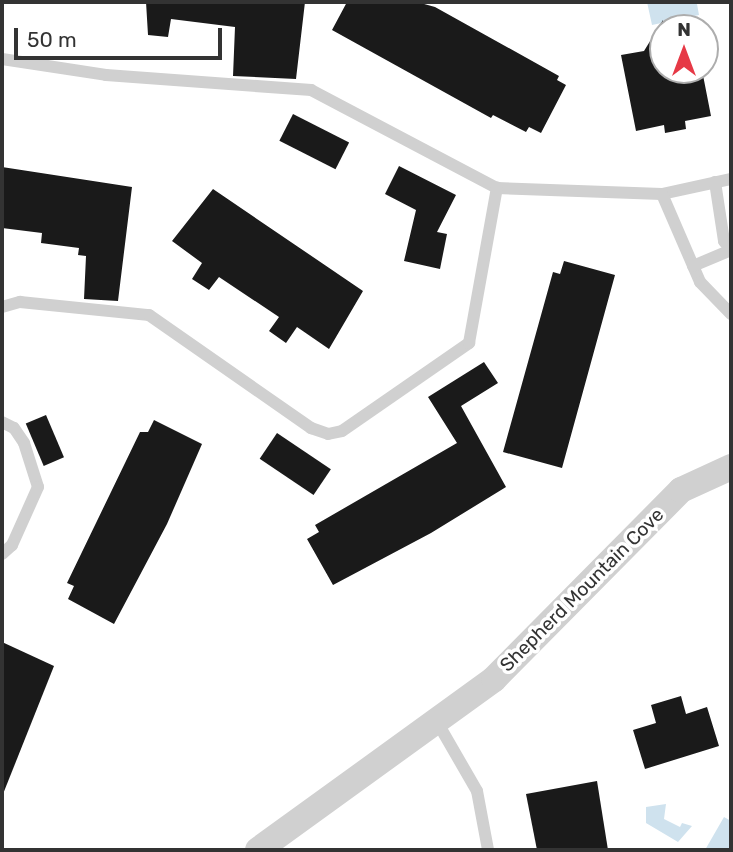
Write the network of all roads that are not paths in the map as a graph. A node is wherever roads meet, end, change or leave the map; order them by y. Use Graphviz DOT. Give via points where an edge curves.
graph roads {
  1 [pos="2,60"];
  2 [pos="731,179"];
  3 [pos="715,182"];
  4 [pos="497,188"];
  5 [pos="662,194"];
  6 [pos="731,250"];
  7 [pos="693,266"];
  8 [pos="2,307"];
  9 [pos="731,314"];
  10 [pos="2,422"];
  11 [pos="731,467"];
  12 [pos="2,554"];
  13 [pos="436,720"];
  14 [pos="258,850"];
  15 [pos="488,850"];
  1 -- 4 [label="lane" via="106,75 311,90"];
  2 -- 3 [label="lane"];
  3 -- 5 [label="lane"];
  3 -- 6 [label="lane" via="724,241"];
  4 -- 5 [label="lane"];
  4 -- 8 [label="lane" via="470,342 342,431 328,434 311,428 149,315 20,302"];
  5 -- 7 [label="lane"];
  6 -- 7 [label="lane"];
  7 -- 9 [label="lane" via="701,282"];
  10 -- 12 [label="lane" via="14,428 24,443 38,487 12,545"];
  11 -- 13 [label="street, Shepherd Mountain Cove" via="681,490 494,678"];
  13 -- 14 [label="street, Shepherd Mountain Cove"];
  13 -- 15 [label="lane" via="477,791"];
}
